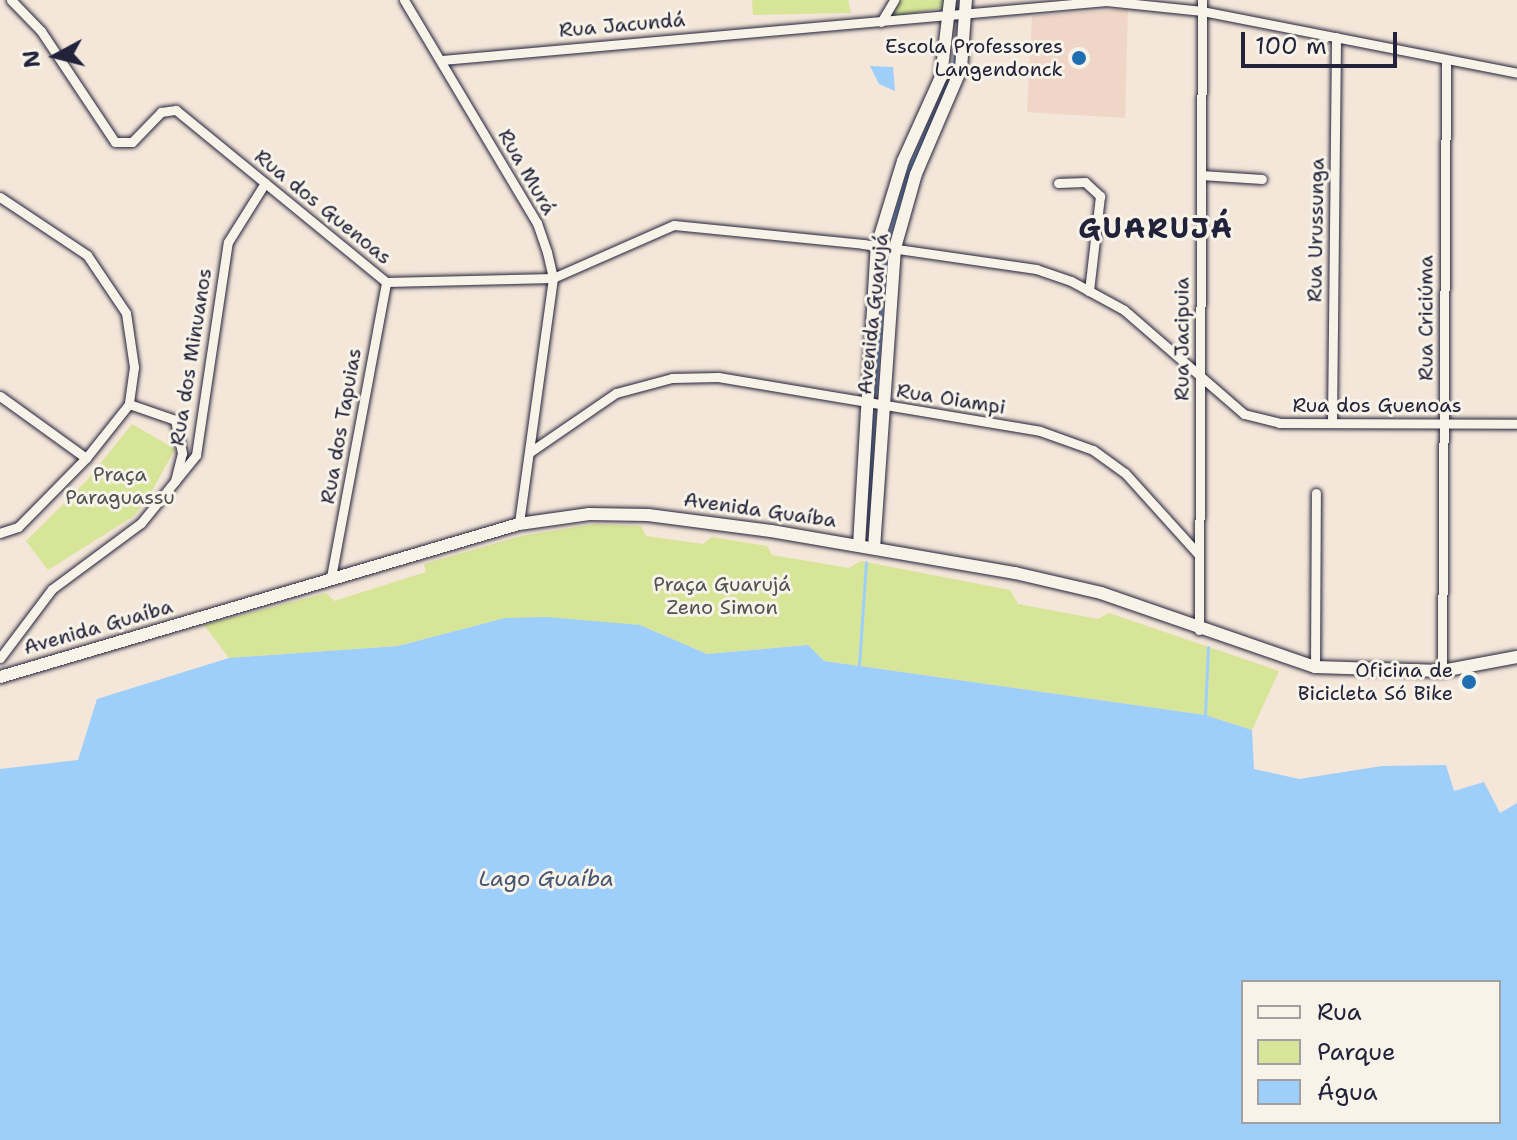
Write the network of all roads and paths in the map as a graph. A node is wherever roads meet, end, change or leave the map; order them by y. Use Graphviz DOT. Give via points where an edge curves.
graph roads {
  1 [pos="11,0"];
  2 [pos="404,0"];
  3 [pos="894,0"];
  4 [pos="1202,0"];
  5 [pos="967,5"];
  6 [pos="951,6"];
  7 [pos="1202,11"];
  8 [pos="881,22"];
  9 [pos="1336,37"];
  10 [pos="442,60"];
  11 [pos="1446,61"];
  12 [pos="1517,73"];
  13 [pos="1201,175"];
  14 [pos="1262,179"];
  15 [pos="265,183"];
  16 [pos="1058,183"];
  17 [pos="0,197"];
  18 [pos="877,246"];
  19 [pos="895,248"];
  20 [pos="553,278"];
  21 [pos="386,282"];
  22 [pos="1089,291"];
  23 [pos="1200,380"];
  24 [pos="0,396"];
  25 [pos="129,404"];
  26 [pos="867,404"];
  27 [pos="884,407"];
  28 [pos="1332,422"];
  29 [pos="1443,423"];
  30 [pos="1517,424"];
  31 [pos="530,452"];
  32 [pos="86,458"];
  33 [pos="173,490"];
  34 [pos="1316,493"];
  35 [pos="519,524"];
  36 [pos="0,533"];
  37 [pos="859,545"];
  38 [pos="874,548"];
  39 [pos="1199,555"];
  40 [pos="331,577"];
  41 [pos="1199,630"];
  42 [pos="1517,657"];
  43 [pos="0,658"];
  44 [pos="1315,667"];
  45 [pos="1442,671"];
  46 [pos="0,677"];
  1 -- 15 [label="street, Rua dos Guenoas" via="41,31 115,142 132,142 161,112 172,109"];
  2 -- 10 [label="street, Rua Murá"];
  3 -- 8 [label="street"];
  4 -- 7 [label="street, Rua Jacipuia"];
  5 -- 6 [label="street, Rua Jacundá"];
  5 -- 7 [label="street, Rua Jacundá" via="1106,1"];
  5 -- 19 [label="street, Avenida Guarujá" via="955,91 916,174"];
  6 -- 8 [label="street, Rua Jacundá"];
  6 -- 18 [label="street, Avenida Guarujá" via="941,77 903,161"];
  7 -- 9 [label="street, Rua Jacundá"];
  7 -- 13 [label="street, Rua Jacipuia"];
  8 -- 10 [label="street, Rua Jacundá"];
  9 -- 11 [label="street, Rua Jacundá"];
  9 -- 28 [label="street, Rua Urussunga"];
  10 -- 20 [label="street, Rua Murá" via="537,223"];
  11 -- 12 [label="street, Rua Jacundá"];
  11 -- 29 [label="street, Rua Criciúma"];
  13 -- 14 [label="street"];
  13 -- 23 [label="street, Rua Jacipuia"];
  15 -- 21 [label="street, Rua dos Guenoas"];
  15 -- 33 [label="street, Rua dos Minuanos" via="228,242 196,455"];
  16 -- 22 [label="street" via="1085,182 1100,196"];
  17 -- 25 [label="street" via="87,255 126,313 134,367"];
  18 -- 19 [label="street, Rua dos Guenoas"];
  18 -- 20 [label="street, Rua dos Guenoas" via="674,225"];
  18 -- 26 [label="street, Avenida Guarujá"];
  19 -- 22 [label="street, Rua dos Guenoas" via="1036,269"];
  19 -- 27 [label="street, Avenida Guarujá"];
  20 -- 21 [label="street, Rua dos Guenoas"];
  20 -- 31 [label="street, Rua Murá"];
  21 -- 40 [label="street, Rua dos Tapuias"];
  22 -- 23 [label="street, Rua dos Guenoas" via="1124,310"];
  23 -- 28 [label="street, Rua dos Guenoas" via="1244,414 1279,423"];
  23 -- 39 [label="street, Rua Jacipuia"];
  24 -- 32 [label="street"];
  25 -- 32 [label="street"];
  25 -- 33 [label="street" via="175,420 182,453"];
  26 -- 27 [label="street, Rua Oiampi"];
  26 -- 31 [label="street, Rua Oiampi" via="718,377 672,378 616,393"];
  26 -- 37 [label="street, Avenida Guarujá"];
  27 -- 38 [label="street, Avenida Guarujá"];
  27 -- 39 [label="street, Rua Oiampi" via="1040,431 1093,450 1125,473"];
  28 -- 29 [label="street, Rua dos Guenoas"];
  29 -- 30 [label="street, Rua dos Guenoas"];
  29 -- 45 [label="street, Rua Criciúma"];
  31 -- 35 [label="street, Rua Murá"];
  32 -- 36 [label="street" via="18,527"];
  33 -- 43 [label="street, Rua dos Minuanos" via="141,523 52,589"];
  34 -- 44 [label="street"];
  35 -- 37 [label="street, Avenida Guaíba" via="589,514 648,515"];
  35 -- 40 [label="street, Avenida Guaíba"];
  37 -- 38 [label="street, Avenida Guaíba"];
  38 -- 41 [label="street, Avenida Guaíba" via="1101,593"];
  39 -- 41 [label="street, Rua Jacipuia"];
  40 -- 46 [label="street, Avenida Guaíba"];
  41 -- 44 [label="street, Avenida Guaíba"];
  42 -- 45 [label="street, Avenida Guaíba"];
  44 -- 45 [label="street, Avenida Guaíba"];
}
